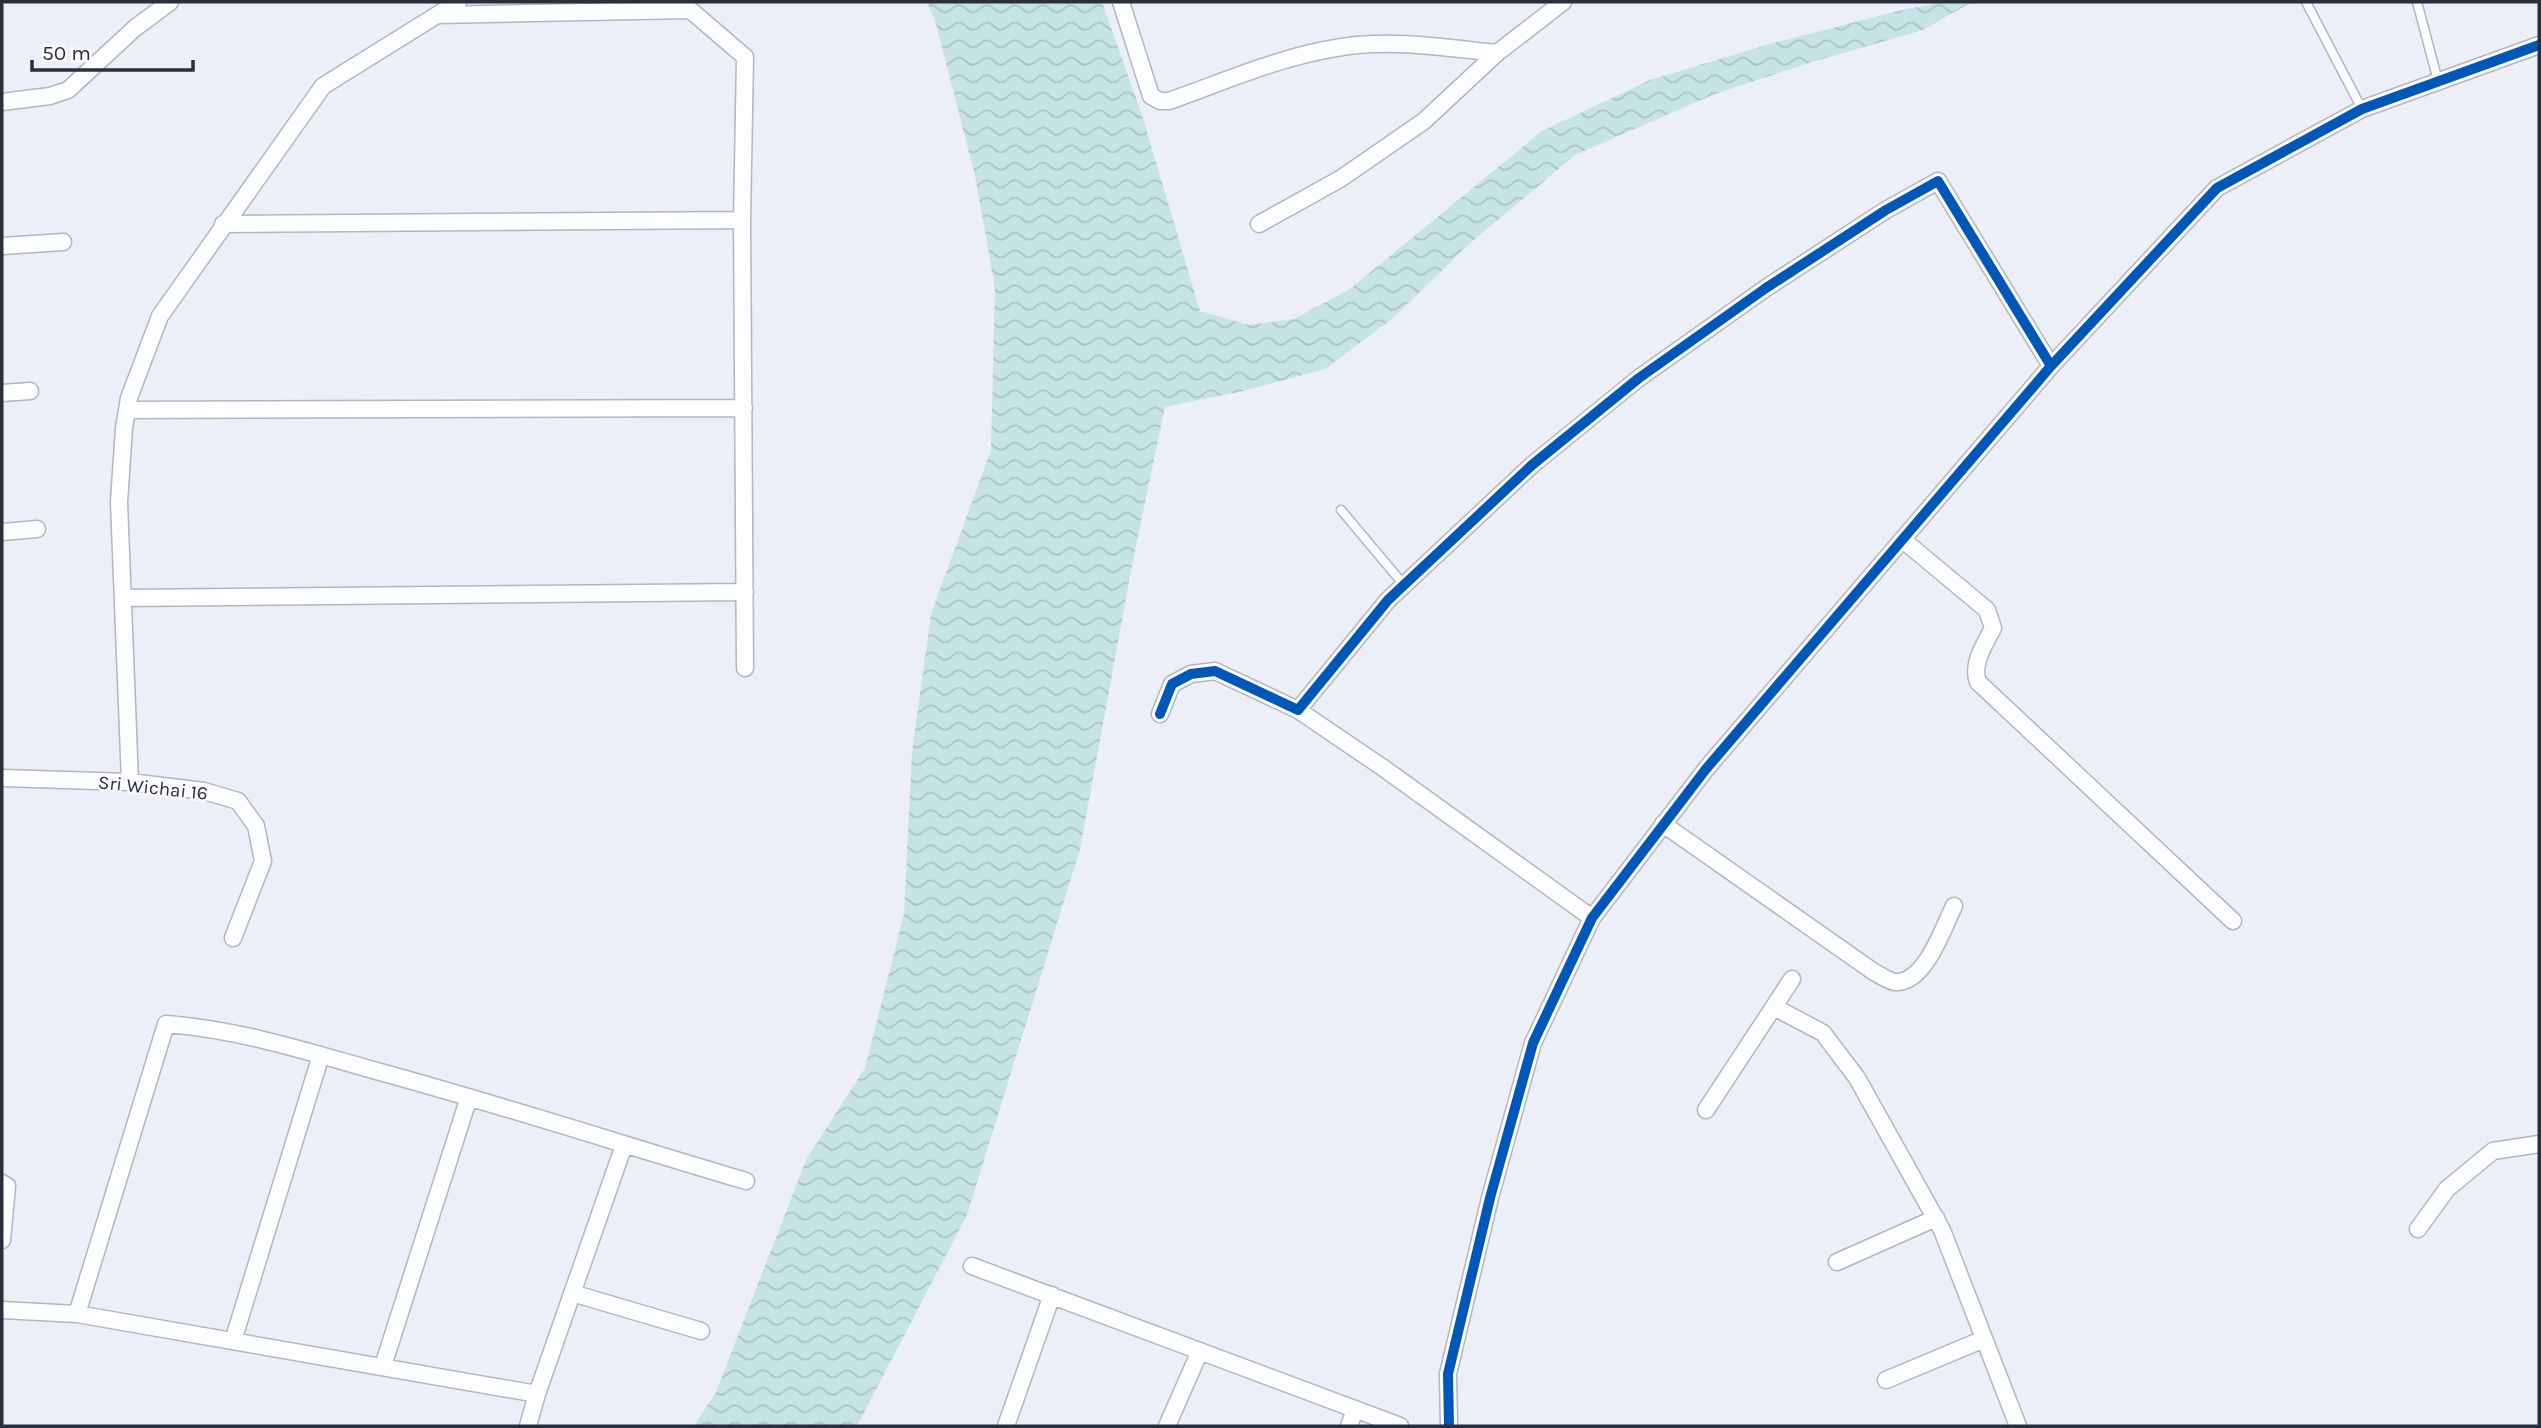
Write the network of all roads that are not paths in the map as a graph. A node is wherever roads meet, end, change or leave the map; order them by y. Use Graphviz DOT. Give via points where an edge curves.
graph roads {
  1 [pos="170,2"];
  2 [pos="458,2"];
  3 [pos="1121,2"];
  4 [pos="1563,2"];
  5 [pos="2306,2"];
  6 [pos="2417,2"];
  7 [pos="686,6"];
  8 [pos="438,15"];
  9 [pos="2539,45"];
  10 [pos="1497,53"];
  11 [pos="2438,81"];
  12 [pos="2,102"];
  13 [pos="2362,108"];
  14 [pos="742,220"];
  15 [pos="223,224"];
  16 [pos="1259,224"];
  17 [pos="63,242"];
  18 [pos="2,246"];
  19 [pos="2051,366"];
  20 [pos="30,391"];
  21 [pos="2,393"];
  22 [pos="744,408"];
  23 [pos="127,410"];
  24 [pos="1341,510"];
  25 [pos="37,529"];
  26 [pos="2,531"];
  27 [pos="1903,540"];
  28 [pos="1404,586"];
  29 [pos="745,593"];
  30 [pos="125,598"];
  31 [pos="745,668"];
  32 [pos="1298,710"];
  33 [pos="1160,714"];
  34 [pos="2,778"];
  35 [pos="130,782"];
  36 [pos="1663,824"];
  37 [pos="1954,906"];
  38 [pos="1592,918"];
  39 [pos="2233,921"];
  40 [pos="233,938"];
  41 [pos="1792,979"];
  42 [pos="1774,1007"];
  43 [pos="321,1055"];
  44 [pos="470,1097"];
  45 [pos="1706,1110"];
  46 [pos="2539,1144"];
  47 [pos="624,1145"];
  48 [pos="746,1181"];
  49 [pos="2,1183"];
  50 [pos="1936,1219"];
  51 [pos="2418,1229"];
  52 [pos="2,1240"];
  53 [pos="1837,1262"];
  54 [pos="972,1266"];
  55 [pos="572,1293"];
  56 [pos="1052,1295"];
  57 [pos="2,1310"];
  58 [pos="77,1314"];
  59 [pos="701,1331"];
  60 [pos="1984,1339"];
  61 [pos="233,1341"];
  62 [pos="1200,1352"];
  63 [pos="383,1366"];
  64 [pos="1886,1380"];
  65 [pos="537,1394"];
  66 [pos="1355,1409"];
  67 [pos="528,1426"];
  68 [pos="1006,1426"];
  69 [pos="1167,1426"];
  70 [pos="1349,1426"];
  71 [pos="1401,1426"];
  72 [pos="1449,1426"];
  73 [pos="2018,1426"];
  1 -- 12 [label="street" via="68,90"];
  2 -- 8 [label="street"];
  3 -- 10 [label="street" via="1151,96 1160,101 1276,61 1345,46"];
  4 -- 10 [label="street"];
  5 -- 13 [label="lane"];
  6 -- 11 [label="lane"];
  7 -- 8 [label="street"];
  7 -- 14 [label="street" via="745,57"];
  8 -- 15 [label="street" via="323,86"];
  9 -- 11 [label="street"];
  10 -- 16 [label="street" via="1424,121 1340,179"];
  11 -- 13 [label="street"];
  13 -- 19 [label="street" via="2217,188"];
  14 -- 15 [label="street"];
  14 -- 22 [label="street"];
  15 -- 23 [label="street" via="160,316"];
  17 -- 18 [label="street"];
  19 -- 27 [label="street"];
  19 -- 28 [label="street" via="1938,181 1766,288 1639,378 1532,464"];
  20 -- 21 [label="street"];
  22 -- 23 [label="street"];
  22 -- 29 [label="street"];
  23 -- 30 [label="street" via="119,502"];
  24 -- 28 [label="lane"];
  25 -- 26 [label="street"];
  27 -- 36 [label="street"];
  27 -- 39 [label="street" via="1987,610 1993,628 1975,673 1978,682"];
  28 -- 32 [label="street"];
  29 -- 30 [label="street"];
  29 -- 31 [label="street"];
  30 -- 35 [label="street"];
  32 -- 33 [label="street" via="1215,671 1191,674 1172,684"];
  32 -- 38 [label="street"];
  34 -- 35 [label="street, Sri Wichai 16"];
  35 -- 40 [label="street, Sri Wichai 16" via="205,791 238,802 256,826 263,861"];
  36 -- 37 [label="street" via="1894,982 1910,979 1922,970"];
  36 -- 38 [label="street"];
  38 -- 72 [label="street" via="1529,1056 1448,1374"];
  41 -- 42 [label="street"];
  42 -- 45 [label="street"];
  42 -- 50 [label="street" via="1823,1033 1850,1069"];
  43 -- 44 [label="street"];
  43 -- 58 [label="street" via="198,1026 166,1024"];
  43 -- 61 [label="street"];
  44 -- 47 [label="street"];
  44 -- 63 [label="street"];
  46 -- 51 [label="street" via="2493,1151 2447,1189"];
  47 -- 48 [label="street"];
  47 -- 55 [label="street"];
  49 -- 52 [label="street" via="7,1186"];
  50 -- 53 [label="street"];
  50 -- 60 [label="street"];
  54 -- 56 [label="street"];
  55 -- 59 [label="street"];
  55 -- 65 [label="street"];
  56 -- 62 [label="street"];
  56 -- 68 [label="street"];
  57 -- 58 [label="street"];
  58 -- 61 [label="street"];
  60 -- 64 [label="street"];
  60 -- 73 [label="street"];
  61 -- 63 [label="street"];
  62 -- 66 [label="street"];
  62 -- 69 [label="street"];
  63 -- 65 [label="street"];
  65 -- 67 [label="street"];
  66 -- 70 [label="street"];
  66 -- 71 [label="street"];
}
